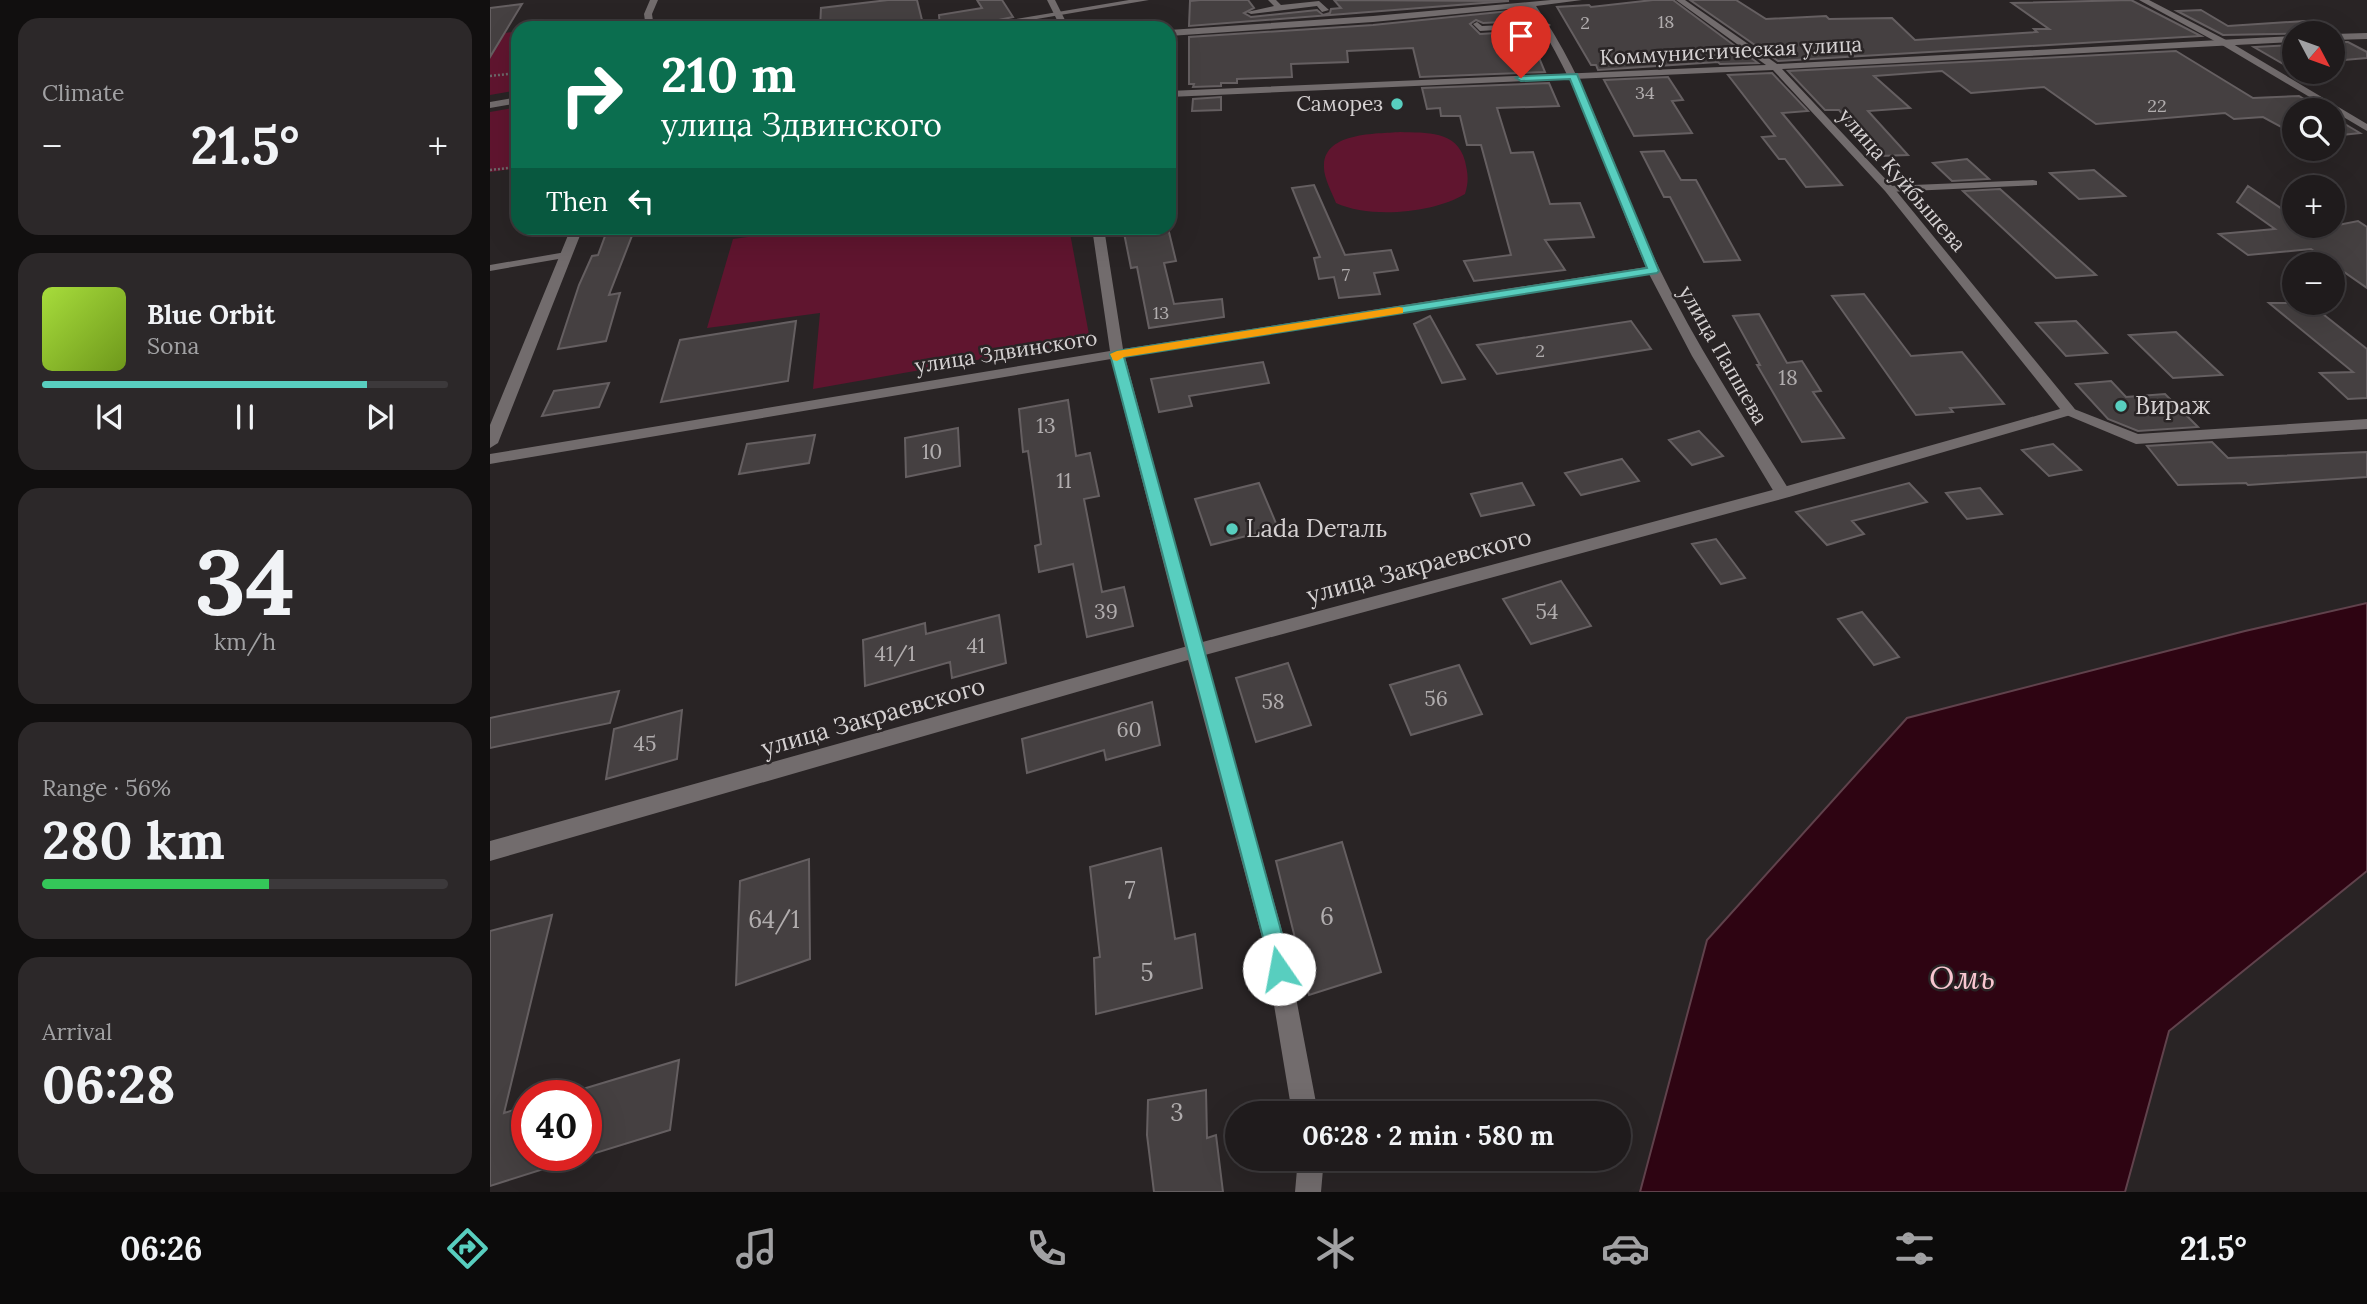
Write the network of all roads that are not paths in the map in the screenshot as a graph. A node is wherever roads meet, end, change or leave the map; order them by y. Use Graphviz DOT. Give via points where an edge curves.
graph roads {
  1 [pos="654,0"];
  2 [pos="1051,0"];
  3 [pos="1145,0"];
  4 [pos="1272,0"];
  5 [pos="1578,0"];
  6 [pos="1681,0"];
  7 [pos="2143,0"];
  8 [pos="1510,3"];
  9 [pos="1531,5"];
  10 [pos="1279,8"];
  11 [pos="1325,10"];
  12 [pos="1251,12"];
  13 [pos="1058,14"];
  14 [pos="649,21"];
  15 [pos="1012,21"];
  16 [pos="1062,21"];
  17 [pos="1477,24"];
  18 [pos="1547,26"];
  19 [pos="1176,32"];
  20 [pos="2367,36"];
  21 [pos="2345,37"];
  22 [pos="2282,40"];
  23 [pos="2225,43"];
  24 [pos="1775,67"];
  25 [pos="1574,76"];
  26 [pos="1176,94"];
  27 [pos="511,101"];
  28 [pos="490,105"];
  29 [pos="2367,128"];
  30 [pos="2034,183"];
  31 [pos="1889,189"];
  32 [pos="574,235"];
  33 [pos="1099,235"];
  34 [pos="566,255"];
  35 [pos="490,268"];
  36 [pos="1653,271"];
  37 [pos="1117,354"];
  38 [pos="2069,411"];
  39 [pos="2367,424"];
  40 [pos="490,443"];
  41 [pos="490,458"];
  42 [pos="1783,493"];
  43 [pos="1195,651"];
  44 [pos="490,851"];
  45 [pos="1303,1101"];
  46 [pos="1310,1171"];
  47 [pos="1308,1192"];
  1 -- 14 [label="street"];
  2 -- 13 [label="street"];
  3 -- 13 [label="street"];
  4 -- 10 [label="lane"];
  5 -- 9 [label="street"];
  6 -- 24 [label="street, улица Куйбышева"];
  7 -- 23 [label="street"];
  8 -- 9 [label="street"];
  8 -- 19 [label="street"];
  9 -- 18 [label="street, улица Папшева"];
  10 -- 11 [label="lane" via="1319,3"];
  10 -- 12 [label="lane"];
  13 -- 15 [label="street"];
  13 -- 16 [label="street"];
  17 -- 18 [label="lane" via="1480,29"];
  18 -- 25 [label="street, улица Папшева"];
  20 -- 21 [label="street"];
  22 -- 23 [label="street, Коммунистическая улица"];
  23 -- 24 [label="street, Коммунистическая улица"];
  23 -- 29 [label="street"];
  24 -- 25 [label="street, Коммунистическая улица"];
  24 -- 31 [label="street, улица Куйбышева"];
  25 -- 26 [label="street, Коммунистическая улица"];
  25 -- 36 [label="street, улица Папшева"];
  27 -- 28 [label="street"];
  30 -- 31 [label="lane"];
  31 -- 38 [label="street, улица Куйбышева"];
  32 -- 34 [label="street"];
  33 -- 37 [label="street"];
  34 -- 35 [label="lane"];
  34 -- 40 [label="street"];
  36 -- 37 [label="street, улица Здвинского"];
  36 -- 42 [label="street, улица Папшева"];
  37 -- 41 [label="street, улица Здвинского"];
  37 -- 43 [label="street"];
  38 -- 39 [label="street" via="2136,439"];
  38 -- 42 [label="street, улица Закраевского"];
  42 -- 43 [label="street, улица Закраевского"];
  43 -- 44 [label="street, улица Закраевского"];
  43 -- 45 [label="street" via="1275,945"];
  46 -- 47 [label="street"];
}
